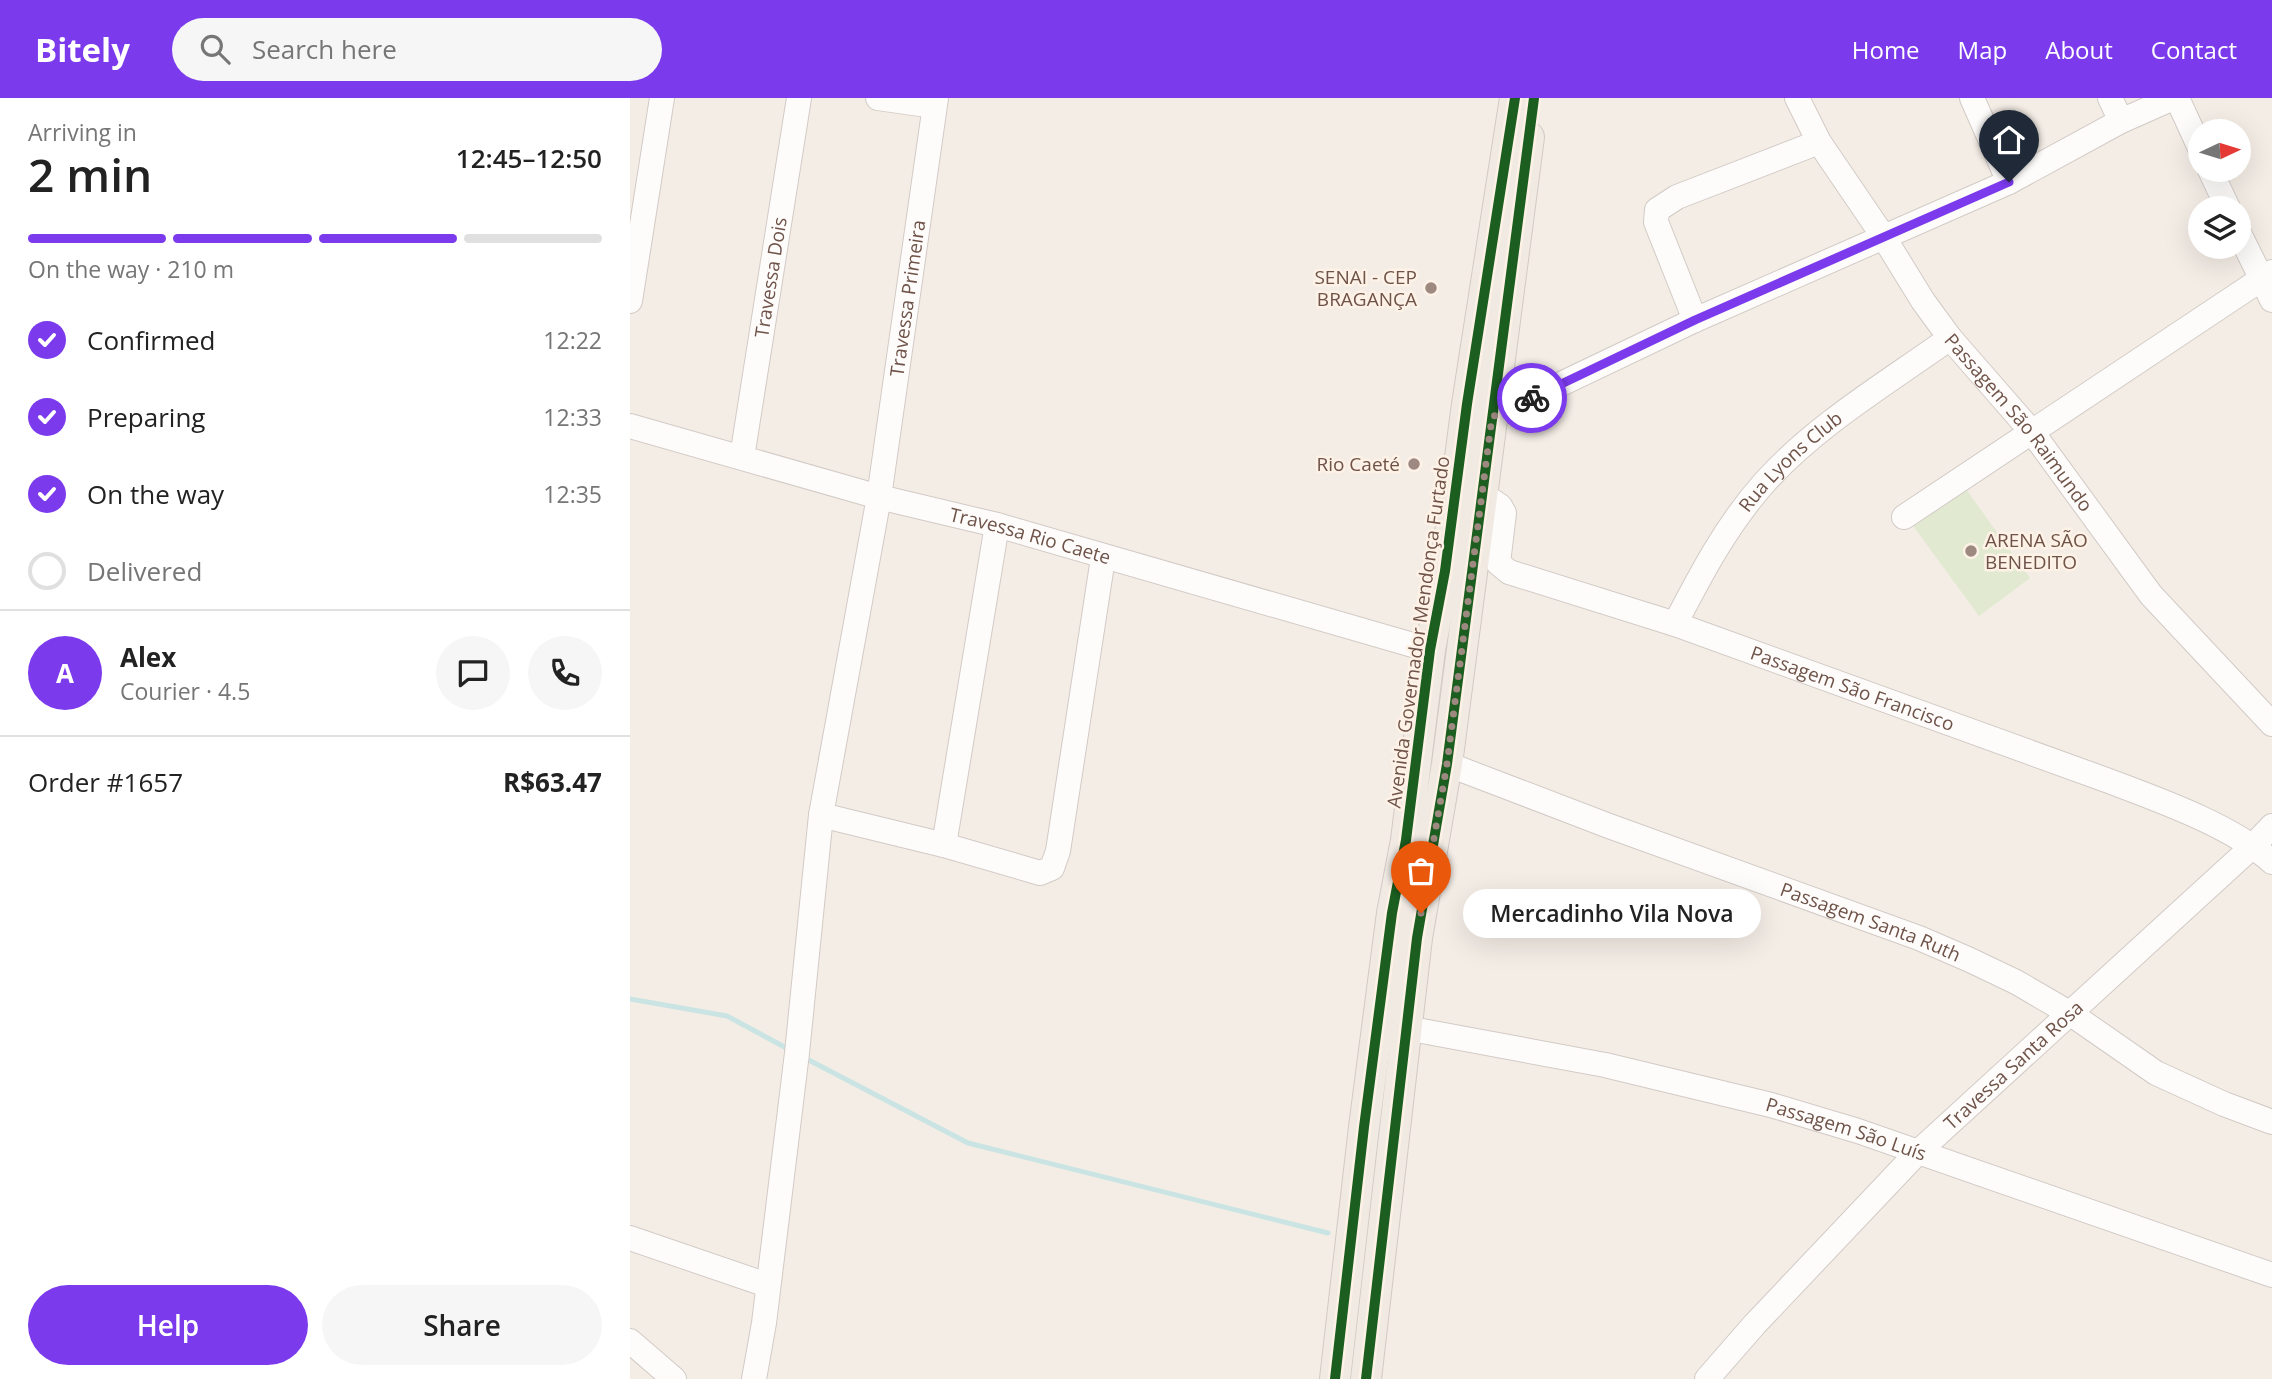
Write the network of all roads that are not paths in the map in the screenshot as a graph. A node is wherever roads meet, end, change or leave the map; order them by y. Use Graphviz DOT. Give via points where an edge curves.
graph roads {
  1 [pos="662,98"];
  2 [pos="799,98"];
  3 [pos="878,98"];
  4 [pos="1515,98"];
  5 [pos="1534,98"];
  6 [pos="1797,98"];
  7 [pos="1972,98"];
  8 [pos="2110,98"];
  9 [pos="2175,98"];
  10 [pos="935,102"];
  11 [pos="2121,121"];
  12 [pos="2188,124"];
  13 [pos="1819,142"];
  14 [pos="2009,182"];
  15 [pos="1883,236"];
  16 [pos="2251,255"];
  17 [pos="2268,284"];
  18 [pos="630,301"];
  19 [pos="1695,320"];
  20 [pos="1950,338"];
  21 [pos="1492,417"];
  22 [pos="630,426"];
  23 [pos="2032,432"];
  24 [pos="742,457"];
  25 [pos="1482,494"];
  26 [pos="878,497"];
  27 [pos="1904,517"];
  28 [pos="997,525"];
  29 [pos="1103,558"];
  30 [pos="1675,624"];
  31 [pos="1430,650"];
  32 [pos="2272,724"];
  33 [pos="1447,764"];
  34 [pos="821,815"];
  35 [pos="2272,826"];
  36 [pos="944,845"];
  37 [pos="2263,854"];
  38 [pos="2071,1014"];
  39 [pos="1406,1028"];
  40 [pos="2272,1122"];
  41 [pos="1917,1153"];
  42 [pos="630,1238"];
  43 [pos="2272,1275"];
  44 [pos="767,1285"];
  45 [pos="630,1340"];
  46 [pos="674,1379"];
  47 [pos="754,1379"];
  48 [pos="1335,1379"];
  49 [pos="1366,1379"];
  50 [pos="1707,1379"];
  1 -- 18 [label="street"];
  2 -- 24 [label="street, Travessa Dois"];
  3 -- 10 [label="street"];
  4 -- 31 [label="main road, Avenida Governador Mendonça Furtado" via="1446,571"];
  5 -- 21 [label="main road"];
  6 -- 13 [label="street, Passagem São Raimundo"];
  7 -- 14 [label="street"];
  8 -- 11 [label="street"];
  9 -- 11 [label="street"];
  9 -- 12 [label="street"];
  10 -- 26 [label="street, Travessa Primeira"];
  11 -- 14 [label="street"];
  13 -- 15 [label="street, Passagem São Raimundo"];
  13 -- 19 [label="street" via="1677,197 1657,210 1656,222"];
  14 -- 15 [label="street"];
  15 -- 19 [label="street"];
  15 -- 20 [label="street, Passagem São Raimundo"];
  16 -- 17 [label="street"];
  17 -- 23 [label="street"];
  19 -- 21 [label="street"];
  20 -- 23 [label="street, Passagem São Raimundo"];
  20 -- 30 [label="street, Rua Lyons Club" via="1815,435 1765,482 1719,542"];
  21 -- 25 [label="main road"];
  22 -- 24 [label="street, Travessa Rio Caete"];
  23 -- 27 [label="street"];
  23 -- 32 [label="street, Passagem São Raimundo" via="2151,595"];
  24 -- 26 [label="street, Travessa Rio Caete"];
  25 -- 30 [label="street, Passagem São Francisco" via="1504,513 1497,557 1502,568"];
  25 -- 33 [label="main road"];
  26 -- 28 [label="street, Travessa Rio Caete"];
  26 -- 34 [label="street, Travessa Primeira"];
  28 -- 29 [label="street, Travessa Rio Caete"];
  28 -- 36 [label="street"];
  29 -- 31 [label="street, Travessa Rio Caete"];
  29 -- 36 [label="street" via="1055,864 1040,873"];
  30 -- 37 [label="street, Passagem São Francisco" via="2171,805"];
  31 -- 48 [label="main road, Avenida Governador Mendonça Furtado" via="1377,1023"];
  33 -- 38 [label="street, Passagem Santa Ruth" via="1919,938 2016,982"];
  33 -- 39 [label="main road"];
  34 -- 36 [label="street"];
  34 -- 44 [label="street, Travessa Primeira"];
  35 -- 37 [label="street, Travessa Santa Rosa"];
  37 -- 38 [label="street, Travessa Santa Rosa"];
  38 -- 40 [label="street, Passagem Santa Ruth" via="2156,1073"];
  38 -- 41 [label="street, Travessa Santa Rosa"];
  39 -- 41 [label="street, Passagem São Luís" via="1691,1085 1858,1131"];
  39 -- 49 [label="main road"];
  41 -- 43 [label="street, Passagem São Luís"];
  41 -- 50 [label="street, Travessa Santa Rosa"];
  42 -- 44 [label="street"];
  44 -- 47 [label="street, Travessa Primeira"];
  45 -- 46 [label="street"];
}
